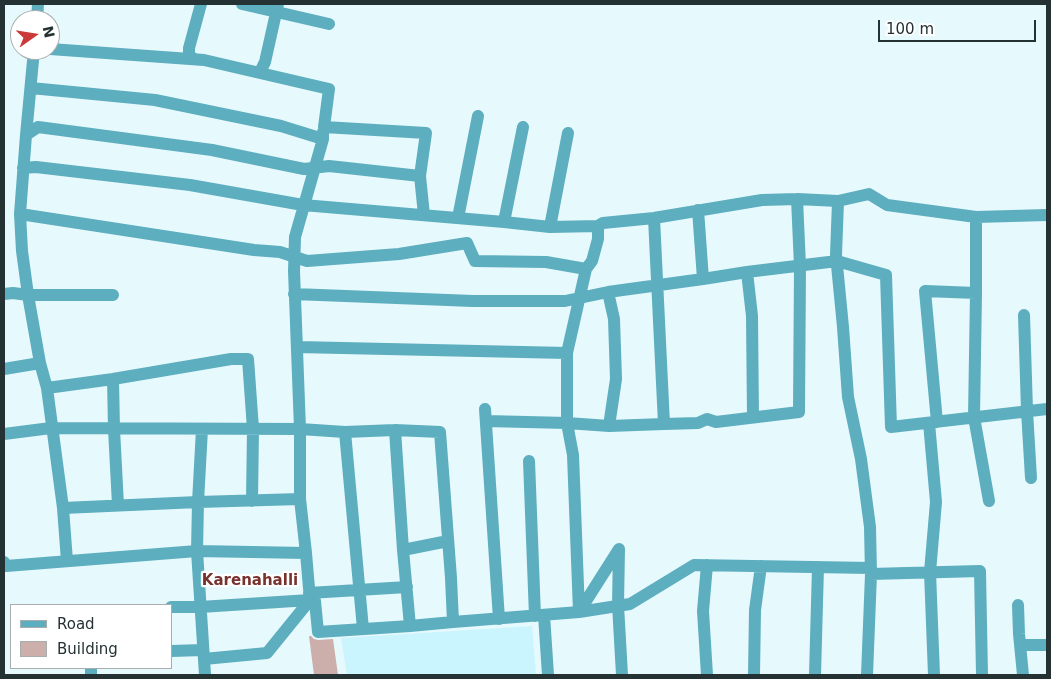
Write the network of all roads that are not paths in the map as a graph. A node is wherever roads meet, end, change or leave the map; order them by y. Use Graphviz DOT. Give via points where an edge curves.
graph roads {
  1 [pos="201,4"];
  2 [pos="242,4"];
  3 [pos="277,8"];
  4 [pos="329,24"];
  5 [pos="60,50"];
  6 [pos="195,59"];
  7 [pos="33,60"];
  8 [pos="260,72"];
  9 [pos="31,88"];
  10 [pos="478,116"];
  11 [pos="522,127"];
  12 [pos="323,133"];
  13 [pos="568,133"];
  14 [pos="26,135"];
  15 [pos="315,167"];
  16 [pos="23,168"];
  17 [pos="420,176"];
  18 [pos="797,199"];
  19 [pos="838,201"];
  20 [pos="303,205"];
  21 [pos="698,210"];
  22 [pos="20,214"];
  23 [pos="424,215"];
  24 [pos="1047,215"];
  25 [pos="976,217"];
  26 [pos="458,218"];
  27 [pos="654,218"];
  28 [pos="504,222"];
  29 [pos="598,226"];
  30 [pos="550,227"];
  31 [pos="294,257"];
  32 [pos="837,262"];
  33 [pos="800,266"];
  34 [pos="586,269"];
  35 [pos="748,272"];
  36 [pos="703,279"];
  37 [pos="657,286"];
  38 [pos="608,292"];
  39 [pos="976,293"];
  40 [pos="4,294"];
  41 [pos="294,294"];
  42 [pos="28,295"];
  43 [pos="113,295"];
  44 [pos="580,297"];
  45 [pos="1024,315"];
  46 [pos="297,347"];
  47 [pos="567,353"];
  48 [pos="40,363"];
  49 [pos="4,369"];
  50 [pos="113,380"];
  51 [pos="47,388"];
  52 [pos="1047,409"];
  53 [pos="1027,412"];
  54 [pos="753,417"];
  55 [pos="974,417"];
  56 [pos="933,422"];
  57 [pos="567,423"];
  58 [pos="664,424"];
  59 [pos="609,426"];
  60 [pos="51,428"];
  61 [pos="114,429"];
  62 [pos="202,429"];
  63 [pos="252,429"];
  64 [pos="300,429"];
  65 [pos="395,430"];
  66 [pos="345,432"];
  67 [pos="4,434"];
  68 [pos="529,462"];
  69 [pos="1031,478"];
  70 [pos="300,499"];
  71 [pos="252,501"];
  72 [pos="989,501"];
  73 [pos="198,502"];
  74 [pos="118,505"];
  75 [pos="63,508"];
  76 [pos="448,542"];
  77 [pos="403,550"];
  78 [pos="197,551"];
  79 [pos="306,553"];
  80 [pos="66,561"];
  81 [pos="4,562"];
  82 [pos="707,565"];
  83 [pos="761,566"];
  84 [pos="818,567"];
  85 [pos="871,571"];
  86 [pos="930,572"];
  87 [pos="407,587"];
  88 [pos="360,590"];
  89 [pos="309,596"];
  90 [pos="1018,605"];
  91 [pos="618,606"];
  92 [pos="172,607"];
  93 [pos="200,607"];
  94 [pos="579,612"];
  95 [pos="539,616"];
  96 [pos="498,619"];
  97 [pos="453,622"];
  98 [pos="410,626"];
  99 [pos="363,629"];
  100 [pos="1047,644"];
  101 [pos="1020,645"];
  102 [pos="172,651"];
  103 [pos="203,655"];
  104 [pos="205,675"];
  105 [pos="548,675"];
  106 [pos="622,675"];
  107 [pos="707,675"];
  108 [pos="754,675"];
  109 [pos="814,675"];
  110 [pos="867,675"];
  111 [pos="934,675"];
  112 [pos="982,675"];
  113 [pos="1023,675"];
  1 -- 6 [label="street" via="189,48 189,54"];
  2 -- 3 [label="street"];
  3 -- 4 [label="street"];
  3 -- 8 [label="street"];
  5 -- 6 [label="street"];
  6 -- 8 [label="street"];
  7 -- 9 [label="street"];
  8 -- 12 [label="street" via="329,89"];
  9 -- 12 [label="street" via="155,100"];
  9 -- 14 [label="street"];
  10 -- 26 [label="street"];
  11 -- 28 [label="street"];
  12 -- 15 [label="street"];
  12 -- 17 [label="street" via="426,133"];
  13 -- 30 [label="street"];
  14 -- 15 [label="street" via="38,127 212,150 304,169"];
  14 -- 16 [label="street"];
  15 -- 17 [label="street"];
  15 -- 20 [label="street"];
  16 -- 20 [label="street" via="190,185"];
  16 -- 22 [label="street"];
  17 -- 23 [label="street"];
  18 -- 19 [label="street"];
  18 -- 21 [label="street" via="762,200"];
  18 -- 33 [label="street"];
  19 -- 25 [label="street" via="869,194 887,204"];
  19 -- 32 [label="street"];
  20 -- 23 [label="street"];
  20 -- 31 [label="street"];
  21 -- 27 [label="street"];
  21 -- 36 [label="street"];
  22 -- 31 [label="street" via="280,252"];
  22 -- 42 [label="street"];
  23 -- 26 [label="street"];
  24 -- 25 [label="street"];
  25 -- 39 [label="street"];
  26 -- 28 [label="street"];
  27 -- 29 [label="street"];
  27 -- 37 [label="street"];
  28 -- 30 [label="street"];
  29 -- 30 [label="street"];
  29 -- 34 [label="street" via="592,261"];
  31 -- 34 [label="street" via="307,261 399,254 467,243 475,261 544,262"];
  31 -- 41 [label="street"];
  32 -- 33 [label="street"];
  32 -- 56 [label="street" via="886,275 891,427"];
  32 -- 85 [label="street" via="848,398 861,459 870,528"];
  33 -- 35 [label="street"];
  33 -- 54 [label="street" via="799,412"];
  34 -- 44 [label="street"];
  35 -- 36 [label="street"];
  35 -- 54 [label="street"];
  36 -- 37 [label="street"];
  37 -- 38 [label="street"];
  37 -- 58 [label="street"];
  38 -- 44 [label="street"];
  38 -- 59 [label="street" via="614,319 616,379"];
  39 -- 55 [label="street"];
  39 -- 56 [label="street" via="925,290"];
  40 -- 42 [label="street"];
  41 -- 44 [label="street" via="473,301 565,301"];
  41 -- 46 [label="street"];
  42 -- 43 [label="street"];
  42 -- 48 [label="street"];
  44 -- 47 [label="street"];
  45 -- 53 [label="street"];
  46 -- 47 [label="street"];
  46 -- 64 [label="street"];
  47 -- 57 [label="street"];
  48 -- 49 [label="street"];
  48 -- 51 [label="street"];
  50 -- 51 [label="street"];
  50 -- 61 [label="street"];
  50 -- 63 [label="street" via="231,359 248,359"];
  51 -- 60 [label="street"];
  52 -- 53 [label="street"];
  53 -- 55 [label="street"];
  53 -- 69 [label="street"];
  54 -- 58 [label="street"];
  55 -- 56 [label="street"];
  55 -- 72 [label="street"];
  56 -- 86 [label="street" via="936,502"];
  57 -- 59 [label="street"];
  57 -- 94 [label="street" via="573,456"];
  57 -- 96 [label="street" via="485,415"];
  58 -- 59 [label="street"];
  60 -- 61 [label="street"];
  60 -- 67 [label="street"];
  60 -- 75 [label="street"];
  61 -- 62 [label="street"];
  61 -- 74 [label="street"];
  62 -- 63 [label="street"];
  62 -- 73 [label="street"];
  63 -- 64 [label="street"];
  63 -- 71 [label="street"];
  64 -- 66 [label="street"];
  64 -- 70 [label="street"];
  65 -- 66 [label="street"];
  65 -- 76 [label="street" via="440,432"];
  65 -- 77 [label="street"];
  66 -- 88 [label="street"];
  68 -- 95 [label="street"];
  70 -- 71 [label="street"];
  70 -- 79 [label="street"];
  71 -- 73 [label="street"];
  73 -- 74 [label="street"];
  73 -- 78 [label="street"];
  74 -- 75 [label="street"];
  75 -- 80 [label="street"];
  76 -- 77 [label="street"];
  76 -- 97 [label="street"];
  77 -- 87 [label="street"];
  78 -- 79 [label="street"];
  78 -- 80 [label="street"];
  78 -- 93 [label="street"];
  79 -- 89 [label="street"];
  80 -- 81 [label="street" via="6,566"];
  82 -- 83 [label="street"];
  82 -- 91 [label="street" via="694,565 630,604"];
  82 -- 107 [label="street" via="704,611"];
  83 -- 84 [label="street"];
  83 -- 108 [label="street" via="755,610"];
  84 -- 85 [label="street"];
  84 -- 109 [label="street"];
  85 -- 86 [label="street"];
  85 -- 110 [label="street"];
  86 -- 111 [label="street"];
  86 -- 112 [label="street" via="980,571"];
  87 -- 88 [label="street"];
  87 -- 98 [label="street"];
  88 -- 89 [label="street"];
  88 -- 99 [label="street"];
  89 -- 93 [label="street"];
  89 -- 99 [label="street" via="315,601 318,632"];
  89 -- 103 [label="street" via="267,653"];
  90 -- 101 [label="street"];
  91 -- 94 [label="street"];
  91 -- 94 [label="street" via="619,549"];
  91 -- 106 [label="street"];
  92 -- 93 [label="street"];
  93 -- 103 [label="street"];
  94 -- 95 [label="street"];
  95 -- 96 [label="street"];
  95 -- 105 [label="street"];
  96 -- 97 [label="street"];
  97 -- 98 [label="street"];
  98 -- 99 [label="street"];
  100 -- 101 [label="street"];
  101 -- 113 [label="street"];
  102 -- 103 [label="street"];
  103 -- 104 [label="street"];
}
